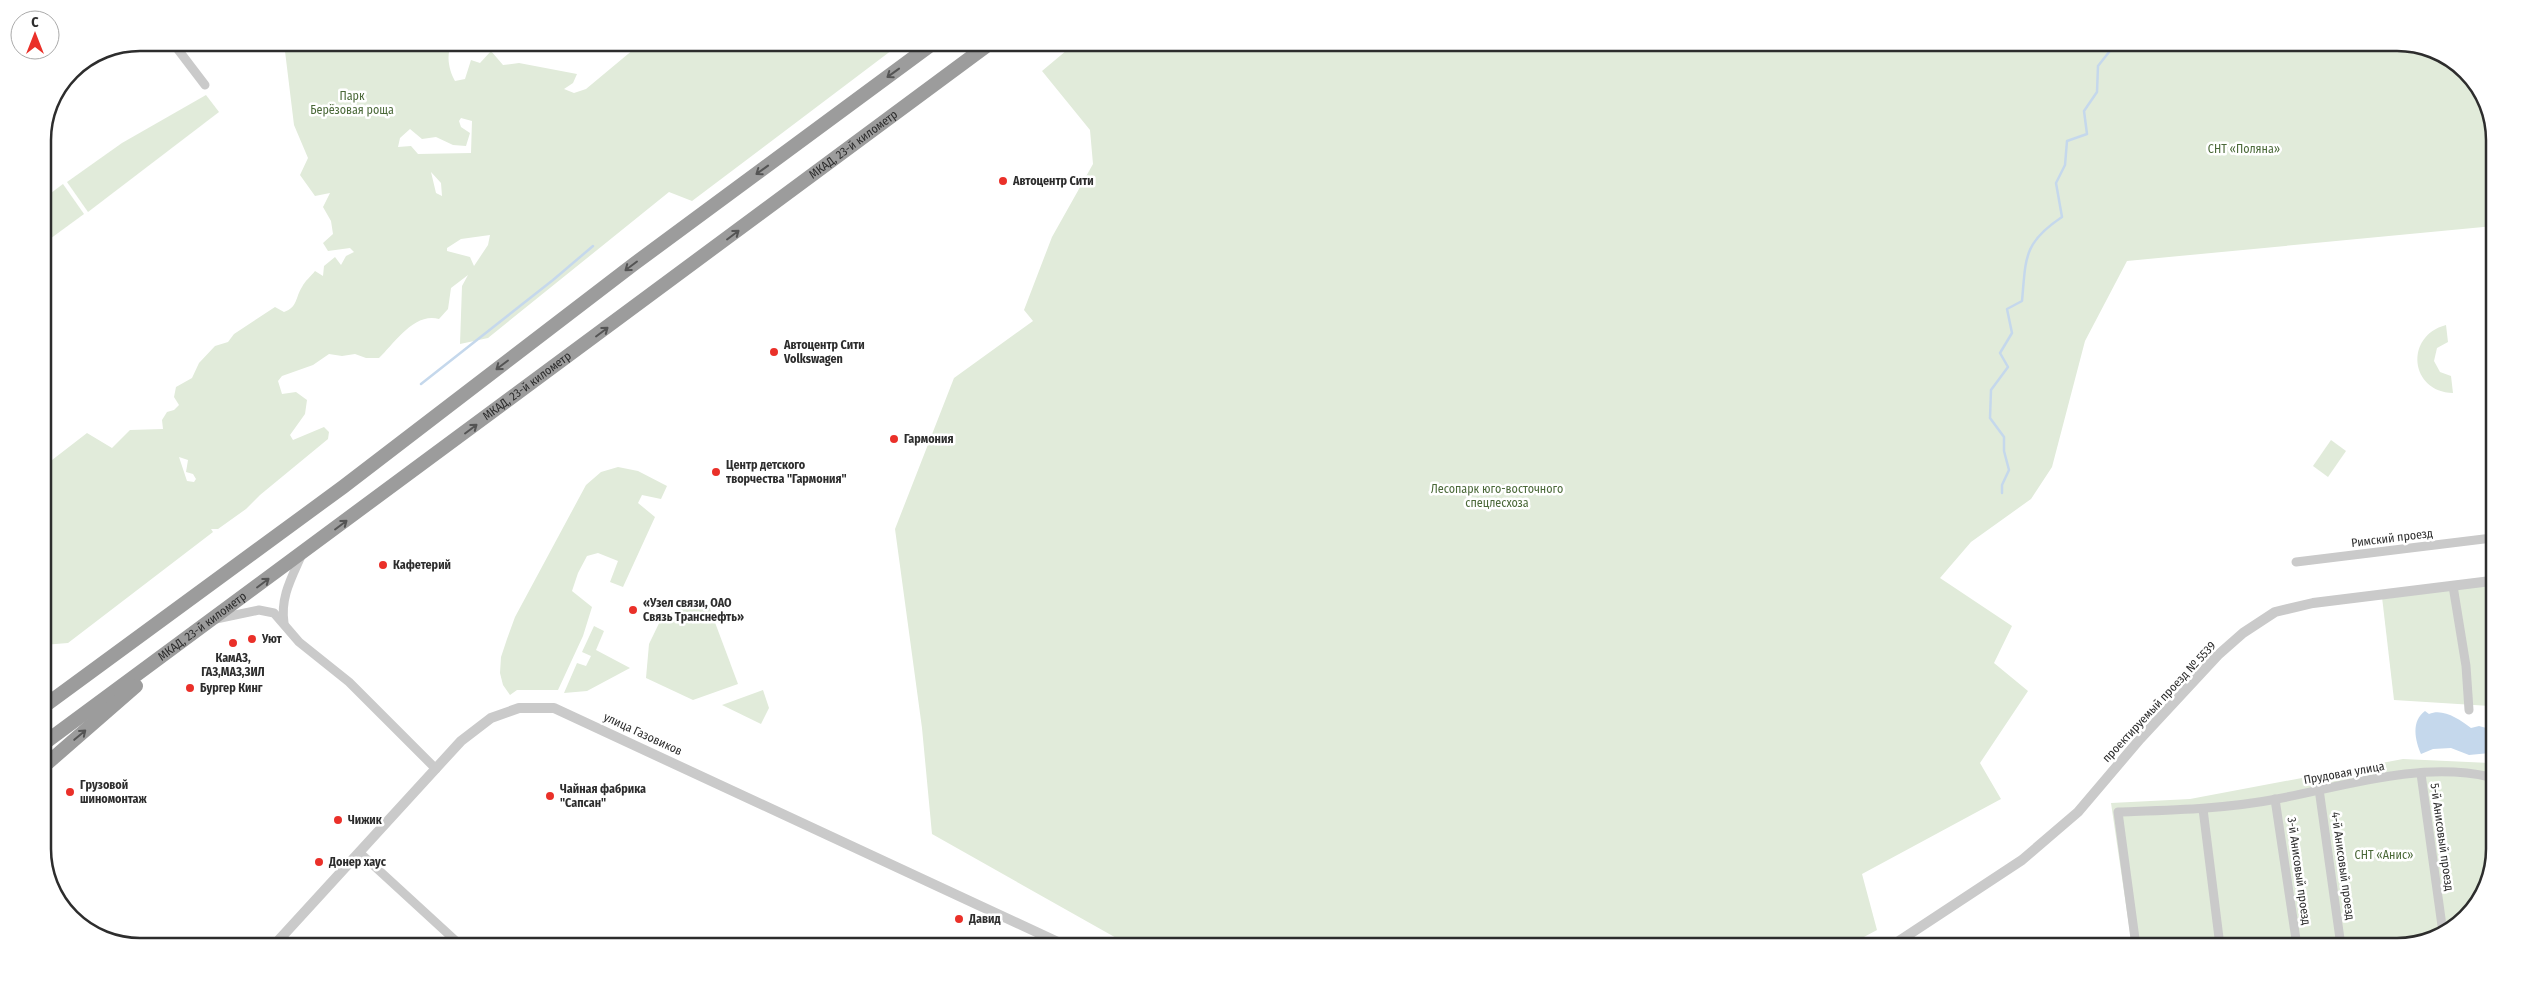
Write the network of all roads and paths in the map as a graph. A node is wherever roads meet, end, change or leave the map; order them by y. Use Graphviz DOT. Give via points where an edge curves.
graph roads {
  1 [pos="179,51"];
  2 [pos="923,51"];
  3 [pos="981,51"];
  4 [pos="205,85"];
  5 [pos="2486,539"];
  6 [pos="302,554"];
  7 [pos="2296,562"];
  8 [pos="2486,582"];
  9 [pos="2453,586"];
  10 [pos="213,620"];
  11 [pos="284,622"];
  12 [pos="182,643"];
  13 [pos="51,701"];
  14 [pos="2469,710"];
  15 [pos="51,738"];
  16 [pos="51,760"];
  17 [pos="436,769"];
  18 [pos="2421,774"];
  19 [pos="2486,775"];
  20 [pos="2319,789"];
  21 [pos="2276,799"];
  22 [pos="2203,809"];
  23 [pos="360,853"];
  24 [pos="2442,925"];
  25 [pos="281,938"];
  26 [pos="453,938"];
  27 [pos="1049,938"];
  28 [pos="1904,938"];
  29 [pos="2135,938"];
  30 [pos="2219,938"];
  31 [pos="2296,938"];
  32 [pos="2340,938"];
  1 -- 4 [label="street"];
  2 -- 13 [label="highway, one-way" via="634,264 343,487"];
  6 -- 3 [label="highway, МКАД, 23-й километр, one-way"];
  5 -- 7 [label="street, Римский проезд"];
  10 -- 6 [label="highway, МКАД, 23-й километр, one-way"];
  6 -- 11 [label="street" via="283,604"];
  8 -- 9 [label="street, проектируемый проезд № 5539"];
  9 -- 14 [label="street" via="2466,666"];
  9 -- 28 [label="street, проектируемый проезд № 5539" via="2290,607 2256,624 2224,649 2188,685 2078,812 2022,860"];
  10 -- 11 [label="street" via="266,610"];
  10 -- 12 [label="highway, МКАД, 23-й километр"];
  11 -- 17 [label="street" via="299,642 349,682"];
  12 -- 15 [label="highway, МКАД, 23-й километр"];
  16 -- 12 [label="highway, one-way"];
  17 -- 23 [label="street, улица Газовиков"];
  17 -- 27 [label="street, улица Газовиков" via="460,741 490,718 519,708 554,708"];
  18 -- 19 [label="street, Прудовая улица" via="2466,771"];
  18 -- 20 [label="street, Прудовая улица" via="2356,781"];
  18 -- 24 [label="street, 5-й Анисовый проезд"];
  20 -- 21 [label="street, Прудовая улица"];
  20 -- 32 [label="street, 4-й Анисовый проезд"];
  21 -- 22 [label="street, Прудовая улица"];
  21 -- 31 [label="street, 3-й Анисовый проезд"];
  22 -- 29 [label="street, Прудовая улица" via="2118,812"];
  22 -- 30 [label="street"];
  23 -- 25 [label="street, улица Газовиков"];
  23 -- 26 [label="street"];
}
